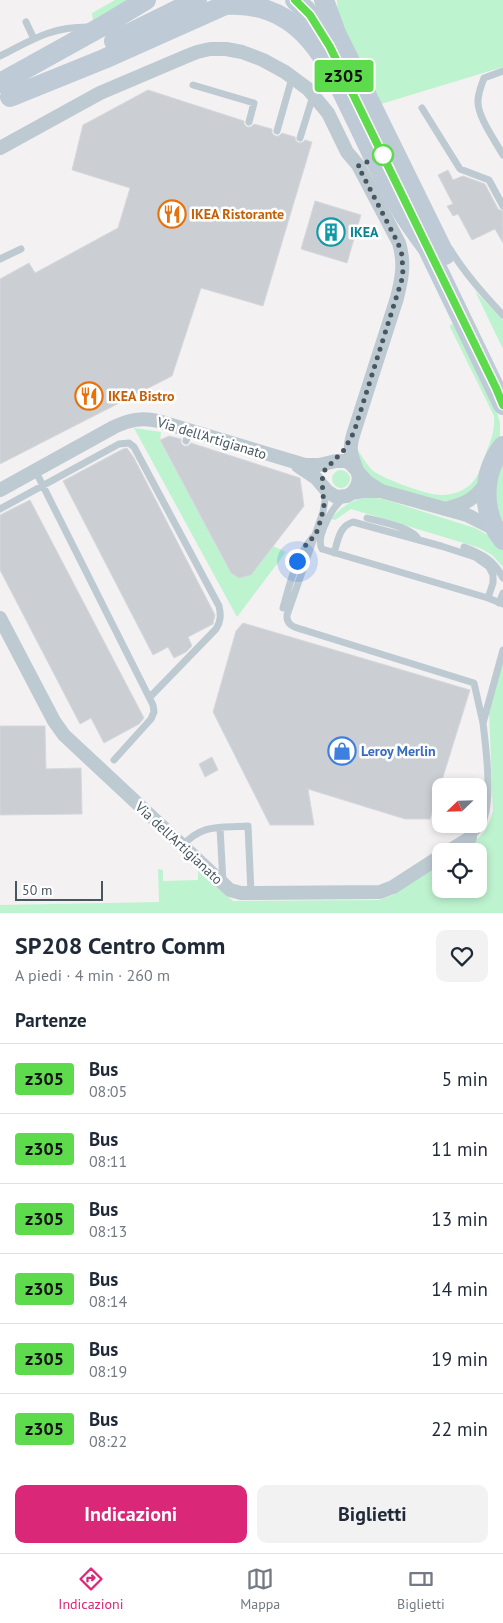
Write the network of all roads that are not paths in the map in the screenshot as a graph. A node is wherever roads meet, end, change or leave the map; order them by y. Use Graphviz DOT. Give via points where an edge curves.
graph roads {
  1 [pos="146,0"];
  2 [pos="197,0"];
  3 [pos="295,0"];
  4 [pos="324,0"];
  5 [pos="26,22"];
  6 [pos="101,27"];
  7 [pos="34,39"];
  8 [pos="0,56"];
  9 [pos="503,71"];
  10 [pos="293,77"];
  11 [pos="193,85"];
  12 [pos="4,94"];
  13 [pos="313,95"];
  14 [pos="422,108"];
  15 [pos="249,122"];
  16 [pos="277,131"];
  17 [pos="300,138"];
  18 [pos="0,148"];
  19 [pos="503,155"];
  20 [pos="408,180"];
  21 [pos="503,206"];
  22 [pos="21,249"];
  23 [pos="431,253"];
  24 [pos="0,259"];
  25 [pos="503,315"];
  26 [pos="503,371"];
  27 [pos="503,405"];
  28 [pos="354,432"];
  29 [pos="502,446"];
  30 [pos="291,461"];
  31 [pos="333,462"];
  32 [pos="35,470"];
  33 [pos="357,471"];
  34 [pos="487,482"];
  35 [pos="43,485"];
  36 [pos="324,486"];
  37 [pos="0,490"];
  38 [pos="381,491"];
  39 [pos="349,495"];
  40 [pos="0,509"];
  41 [pos="444,509"];
  42 [pos="367,518"];
  43 [pos="316,534"];
  44 [pos="499,534"];
  45 [pos="419,540"];
  46 [pos="464,547"];
  47 [pos="334,553"];
  48 [pos="503,578"];
  49 [pos="503,593"];
  50 [pos="488,598"];
  51 [pos="501,603"];
  52 [pos="282,608"];
  53 [pos="0,618"];
  54 [pos="503,650"];
  55 [pos="150,697"];
  56 [pos="483,722"];
  57 [pos="114,760"];
  58 [pos="220,828"];
  59 [pos="470,838"];
  60 [pos="462,843"];
  61 [pos="182,846"];
  62 [pos="432,862"];
  63 [pos="223,884"];
  64 [pos="251,893"];
  1 -- 6 [label="main road"];
  2 -- 12 [label="main road"];
  3 -- 23 [label="main road" via="310,15 327,41"];
  4 -- 20 [label="main road" via="332,24"];
  5 -- 7 [label="lane"];
  6 -- 7 [label="lane" via="58,29"];
  6 -- 12 [label="main road"];
  7 -- 8 [label="lane"];
  9 -- 19 [label="lane" via="484,78 477,104"];
  10 -- 13 [label="street"];
  10 -- 16 [label="lane"];
  10 -- 18 [label="street" via="242,52 226,49 197,52 100,93"];
  11 -- 15 [label="lane" via="254,103"];
  12 -- 23 [label="main road" via="110,57 225,5 252,1 270,5 289,14 317,44 394,198"];
  13 -- 17 [label="lane"];
  13 -- 28 [label="street" via="328,113 347,152 358,166 402,255 403,276"];
  14 -- 21 [label="lane" via="460,169 489,180"];
  20 -- 25 [label="lane" via="462,269"];
  20 -- 26 [label="main road"];
  22 -- 24 [label="lane"];
  23 -- 27 [label="main road"];
  28 -- 31 [label="street"];
  28 -- 33 [label="street" via="351,448"];
  29 -- 34 [label="main road"];
  30 -- 31 [label="street" via="312,466"];
  30 -- 32 [label="street, Via dell'Artigianato" via="187,436 152,419 133,420 114,427"];
  30 -- 36 [label="street"];
  31 -- 33 [label="street" via="346,461"];
  31 -- 36 [label="street" via="324,471"];
  32 -- 35 [label="lane"];
  32 -- 37 [label="street, Via dell'Artigianato"];
  33 -- 38 [label="street"];
  33 -- 39 [label="street" via="358,483"];
  34 -- 41 [label="street" via="470,500"];
  34 -- 44 [label="main road" via="488,508"];
  35 -- 40 [label="lane"];
  35 -- 55 [label="lane"];
  35 -- 55 [label="lane" via="119,444 132,445 218,606 221,618 216,629"];
  36 -- 39 [label="street" via="336,497"];
  36 -- 43 [label="lane" via="324,506"];
  38 -- 39 [label="street"];
  38 -- 41 [label="street"];
  39 -- 47 [label="lane" via="330,514 320,542 322,549"];
  41 -- 44 [label="street" via="472,517"];
  42 -- 45 [label="lane" via="409,530"];
  43 -- 52 [label="lane" via="299,556"];
  43 -- 56 [label="lane" via="286,618 289,624 474,683"];
  45 -- 47 [label="lane" via="353,522 341,531"];
  45 -- 50 [label="lane" via="470,555 485,563 493,575"];
  46 -- 48 [label="lane" via="486,557"];
  47 -- 50 [label="lane"];
  49 -- 51 [label="lane"];
  50 -- 51 [label="lane"];
  53 -- 61 [label="street, Via dell'Artigianato" via="61,731"];
  54 -- 56 [label="lane"];
  55 -- 57 [label="lane" via="154,712 152,719"];
  56 -- 59 [label="lane" via="487,769 485,817"];
  58 -- 61 [label="lane" via="198,832"];
  58 -- 63 [label="lane"];
  58 -- 64 [label="lane" via="248,826"];
  59 -- 60 [label="street"];
  61 -- 63 [label="street, Via dell'Artigianato"];
  62 -- 64 [label="street, Via dell'Artigianato" via="394,887 380,892"];
  63 -- 64 [label="street, Via dell'Artigianato" via="236,892"];
}
